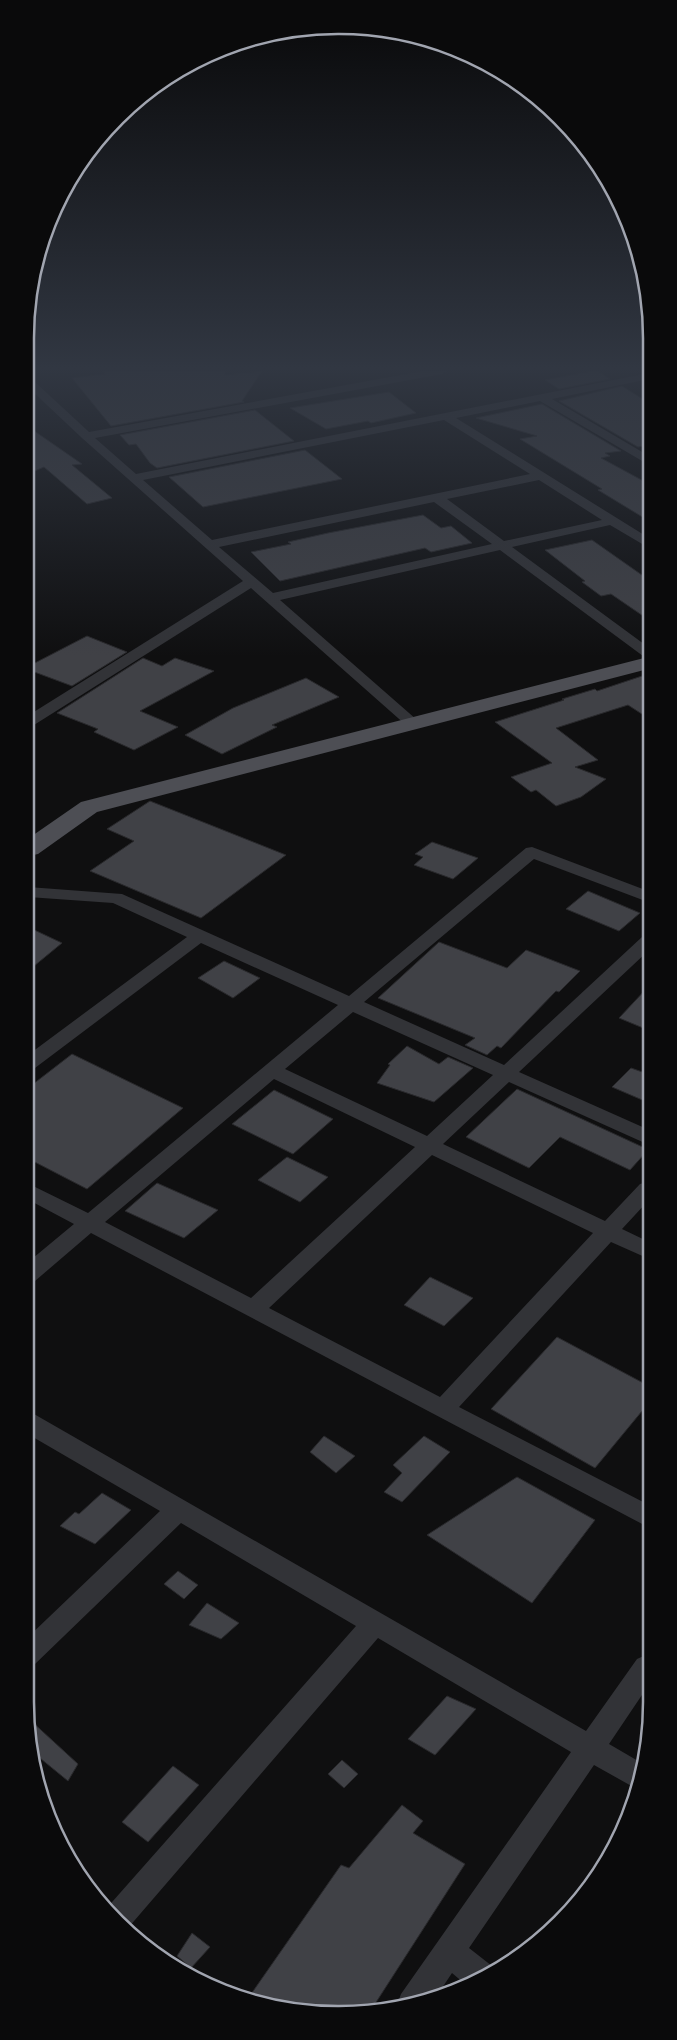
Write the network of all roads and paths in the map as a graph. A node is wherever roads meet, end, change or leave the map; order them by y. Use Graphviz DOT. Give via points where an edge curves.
graph roads {
  1 [pos="121,466"];
  2 [pos="193,466"];
  3 [pos="525,466"];
  4 [pos="540,476"];
  5 [pos="134,478"];
  6 [pos="437,498"];
  7 [pos="612,521"];
  8 [pos="643,540"];
  9 [pos="209,545"];
  10 [pos="502,546"];
  11 [pos="251,582"];
  12 [pos="270,598"];
  13 [pos="643,649"];
  14 [pos="643,664"];
  15 [pos="34,719"];
  16 [pos="412,723"];
  17 [pos="34,842"];
  18 [pos="34,892"];
  19 [pos="643,895"];
  20 [pos="199,936"];
  21 [pos="643,946"];
  22 [pos="351,1004"];
  23 [pos="34,1060"];
  24 [pos="272,1070"];
  25 [pos="506,1073"];
  26 [pos="643,1135"];
  27 [pos="429,1145"];
  28 [pos="643,1193"];
  29 [pos="34,1194"];
  30 [pos="89,1223"];
  31 [pos="608,1232"];
  32 [pos="643,1248"];
  33 [pos="34,1269"];
  34 [pos="254,1309"];
  35 [pos="443,1409"];
  36 [pos="34,1426"];
  37 [pos="179,1509"];
  38 [pos="643,1514"];
  39 [pos="375,1623"];
  40 [pos="34,1648"];
  41 [pos="643,1671"];
  42 [pos="590,1748"];
  43 [pos="634,1774"];
  44 [pos="120,1914"];
  45 [pos="449,1951"];
  46 [pos="477,1973"];
  47 [pos="418,1996"];
  1 -- 5 [label="street"];
  2 -- 5 [label="street"];
  3 -- 4 [label="street"];
  4 -- 6 [label="street"];
  4 -- 7 [label="street"];
  5 -- 9 [label="street"];
  6 -- 9 [label="street"];
  6 -- 10 [label="street"];
  7 -- 8 [label="street"];
  7 -- 10 [label="street"];
  9 -- 11 [label="street"];
  10 -- 12 [label="street"];
  10 -- 13 [label="street"];
  11 -- 12 [label="street"];
  11 -- 15 [label="street"];
  12 -- 16 [label="street"];
  14 -- 16 [label="main road"];
  16 -- 17 [label="main road" via="90,807"];
  18 -- 20 [label="street" via="116,898"];
  19 -- 22 [label="street" via="532,852"];
  20 -- 22 [label="street"];
  20 -- 23 [label="street"];
  21 -- 25 [label="street"];
  22 -- 24 [label="street"];
  22 -- 25 [label="street"];
  24 -- 27 [label="street"];
  24 -- 30 [label="street"];
  25 -- 26 [label="street"];
  25 -- 27 [label="street"];
  27 -- 31 [label="street"];
  27 -- 34 [label="street"];
  28 -- 31 [label="street"];
  29 -- 30 [label="street"];
  30 -- 33 [label="street"];
  30 -- 34 [label="street"];
  31 -- 32 [label="street"];
  31 -- 35 [label="street"];
  34 -- 35 [label="street"];
  35 -- 38 [label="street"];
  36 -- 37 [label="street"];
  37 -- 39 [label="street"];
  37 -- 40 [label="street"];
  39 -- 42 [label="street"];
  39 -- 44 [label="street"];
  41 -- 42 [label="street"];
  42 -- 43 [label="street"];
  42 -- 45 [label="street"];
  45 -- 46 [label="street"];
  45 -- 47 [label="street"];
}
